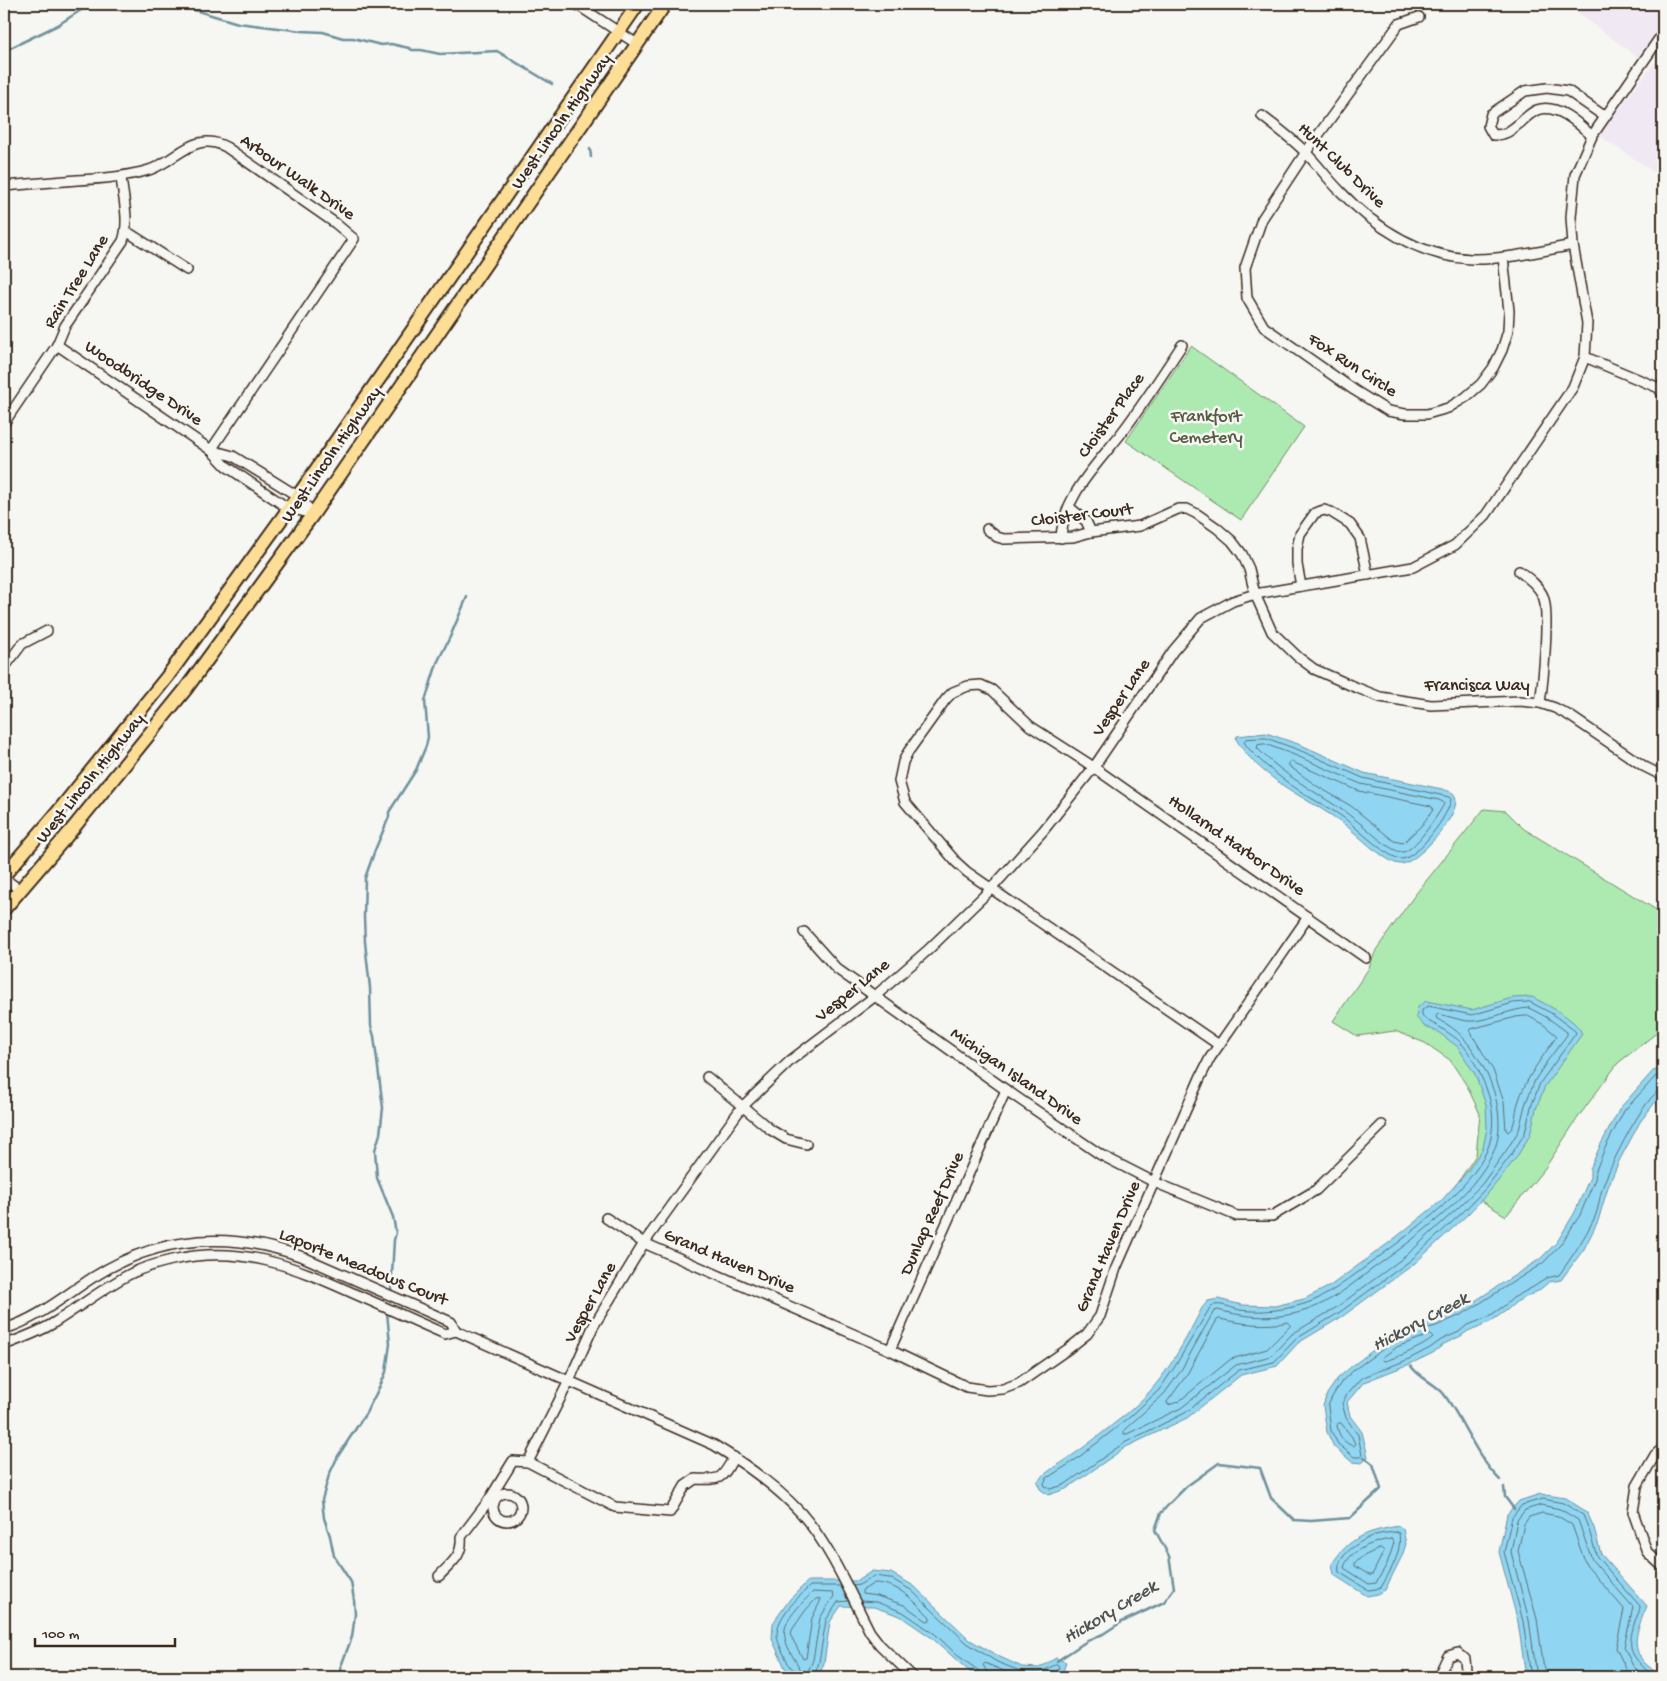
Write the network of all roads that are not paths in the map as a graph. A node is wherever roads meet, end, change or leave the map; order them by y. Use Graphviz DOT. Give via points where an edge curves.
graph roads {
  1 [pos="576,4"];
  2 [pos="638,4"];
  3 [pos="665,4"];
  4 [pos="1419,17"];
  5 [pos="618,32"];
  6 [pos="1663,32"];
  7 [pos="637,44"];
  8 [pos="1262,116"];
  9 [pos="1604,116"];
  10 [pos="1592,136"];
  11 [pos="1306,152"];
  12 [pos="121,177"];
  13 [pos="4,186"];
  14 [pos="126,232"];
  15 [pos="1573,245"];
  16 [pos="1503,257"];
  17 [pos="187,270"];
  18 [pos="57,345"];
  19 [pos="1182,345"];
  20 [pos="1585,356"];
  21 [pos="1663,395"];
  22 [pos="4,423"];
  23 [pos="210,450"];
  24 [pos="298,496"];
  25 [pos="1069,507"];
  26 [pos="289,508"];
  27 [pos="313,514"];
  28 [pos="987,529"];
  29 [pos="1091,532"];
  30 [pos="1062,538"];
  31 [pos="1519,571"];
  32 [pos="1368,575"];
  33 [pos="1301,586"];
  34 [pos="1255,594"];
  35 [pos="47,631"];
  36 [pos="4,668"];
  37 [pos="1540,703"];
  38 [pos="1090,764"];
  39 [pos="1663,776"];
  40 [pos="4,877"];
  41 [pos="991,889"];
  42 [pos="20,890"];
  43 [pos="4,909"];
  44 [pos="1308,917"];
  45 [pos="804,932"];
  46 [pos="1366,958"];
  47 [pos="874,997"];
  48 [pos="1219,1045"];
  49 [pos="707,1077"];
  50 [pos="1006,1090"];
  51 [pos="742,1107"];
  52 [pos="1382,1125"];
  53 [pos="806,1144"];
  54 [pos="1154,1182"];
  55 [pos="606,1218"];
  56 [pos="644,1243"];
  57 [pos="4,1329"];
  58 [pos="456,1331"];
  59 [pos="4,1345"];
  60 [pos="890,1350"];
  61 [pos="569,1380"];
  62 [pos="1663,1448"];
  63 [pos="734,1457"];
  64 [pos="528,1462"];
  65 [pos="1663,1566"];
  66 [pos="439,1576"];
  67 [pos="913,1677"];
  68 [pos="1438,1677"];
  69 [pos="1462,1677"];
  1 -- 5 [label="street"];
  2 -- 5 [label="main road, West Lincoln Highway"];
  3 -- 7 [label="main road, West Lincoln Highway"];
  4 -- 11 [label="street, Fox Run Circle" via="1398,24"];
  5 -- 7 [label="street"];
  5 -- 24 [label="main road, West Lincoln Highway"];
  6 -- 9 [label="street, Vesper Lane"];
  7 -- 27 [label="main road, West Lincoln Highway"];
  8 -- 11 [label="street, Hunt Club Drive"];
  9 -- 10 [label="street, Vesper Lane"];
  9 -- 10 [label="street" via="1568,91 1547,88 1525,91 1491,114 1488,126 1493,135 1504,135 1534,111 1544,108 1560,112"];
  10 -- 15 [label="street, Vesper Lane" via="1576,175 1571,217"];
  11 -- 16 [label="street, Hunt Club Drive" via="1363,214 1419,248 1471,259"];
  11 -- 16 [label="street, Fox Run Circle" via="1262,218 1245,268 1247,298 1264,327 1388,411 1427,414 1448,408 1466,397 1493,368 1508,331"];
  12 -- 13 [label="street, Arbour Walk Drive"];
  12 -- 14 [label="street, Rain Tree Lane"];
  12 -- 23 [label="street, Arbour Walk Drive" via="156,167 199,143 220,145 354,239"];
  14 -- 17 [label="street"];
  14 -- 18 [label="street, Rain Tree Lane" via="118,249 65,326"];
  15 -- 16 [label="street, Hunt Club Drive"];
  15 -- 20 [label="street, Vesper Lane" via="1586,323"];
  18 -- 22 [label="street, Rain Tree Lane"];
  18 -- 23 [label="street, Woodbridge Drive"];
  19 -- 25 [label="street, Cloister Place" via="1127,427 1094,466"];
  20 -- 21 [label="street" via="1659,388"];
  20 -- 32 [label="street, Vesper Lane" via="1573,387 1486,515 1455,545 1413,567"];
  23 -- 24 [label="street, Woodbridge Drive" via="233,456"];
  23 -- 26 [label="street, Woodbridge Drive" via="226,466"];
  24 -- 26 [label="main road, West Lincoln Highway"];
  24 -- 27 [label="street, Woodbridge Drive"];
  25 -- 29 [label="street" via="1086,521"];
  25 -- 30 [label="street, Cloister Place" via="1063,519"];
  26 -- 27 [label="street, Woodbridge Drive"];
  26 -- 40 [label="main road, West Lincoln Highway" via="167,677"];
  27 -- 42 [label="main road, West Lincoln Highway" via="185,690"];
  28 -- 30 [label="street, Cloister Court" via="1004,539"];
  29 -- 30 [label="street, Cloister Court"];
  29 -- 34 [label="street, Cloister Court" via="1140,526 1178,509 1186,509 1232,541 1249,569"];
  31 -- 37 [label="street" via="1539,589 1546,604"];
  32 -- 33 [label="street, Vesper Lane"];
  32 -- 33 [label="street" via="1360,538 1350,524 1324,510 1315,514 1300,534 1297,564"];
  33 -- 34 [label="street, Vesper Lane"];
  34 -- 37 [label="street, Francisca Way" via="1272,632 1314,669 1350,685 1380,696 1431,705"];
  34 -- 38 [label="street, Vesper Lane" via="1233,601 1201,618"];
  35 -- 36 [label="street" via="22,644"];
  37 -- 39 [label="street, Francisca Way" via="1570,716"];
  38 -- 41 [label="street, Vesper Lane" via="1043,831"];
  38 -- 41 [label="street, Hollarnd Harbor Drive" via="1030,726 992,690 968,686 946,699 903,762 898,781 904,802 914,815 956,862"];
  38 -- 44 [label="street, Hollarnd Harbor Drive"];
  40 -- 42 [label="street"];
  41 -- 47 [label="street, Vesper Lane"];
  41 -- 48 [label="street"];
  42 -- 43 [label="main road, West Lincoln Highway"];
  44 -- 46 [label="street, Hollarnd Harbor Drive"];
  44 -- 48 [label="street, Grand Haven Drive"];
  45 -- 47 [label="street, Michigan Island Drive" via="837,970"];
  47 -- 50 [label="street, Michigan Island Drive"];
  47 -- 51 [label="street, Vesper Lane" via="791,1060"];
  48 -- 54 [label="street, Grand Haven Drive" via="1200,1078"];
  49 -- 51 [label="street"];
  50 -- 54 [label="street, Michigan Island Drive" via="1101,1155"];
  50 -- 60 [label="street, Dunlap Reef Drive"];
  51 -- 53 [label="street" via="786,1139"];
  51 -- 56 [label="street, Vesper Lane"];
  52 -- 54 [label="street, Michigan Island Drive" via="1316,1190 1272,1216 1237,1216"];
  54 -- 60 [label="street, Grand Haven Drive" via="1116,1268 1100,1316 1087,1334 1019,1384 986,1390 967,1387"];
  55 -- 56 [label="street, Grand Haven Drive"];
  56 -- 60 [label="street, Grand Haven Drive"];
  56 -- 61 [label="street, Vesper Lane" via="592,1327"];
  57 -- 58 [label="street, Laporte Meadows Court" via="44,1312 115,1265 150,1250 219,1239 254,1243 303,1257 452,1322"];
  58 -- 59 [label="street, Laporte Meadows Court" via="445,1334 279,1263 216,1254 177,1259 132,1273 52,1324"];
  58 -- 61 [label="street, Laporte Meadows Court"];
  61 -- 63 [label="street, Laporte Meadows Court"];
  61 -- 64 [label="street, Vesper Lane"];
  62 -- 65 [label="street" via="1636,1486 1633,1512 1647,1552"];
  63 -- 64 [label="street" via="724,1476 714,1480 695,1479 685,1486 670,1512 616,1507"];
  63 -- 67 [label="street, Laporte Meadows Court" via="760,1474 802,1515 824,1546 870,1632"];
  64 -- 66 [label="street" via="513,1461 491,1501 460,1537 460,1553"];
  68 -- 69 [label="street" via="1448,1656 1458,1653 1465,1659 1466,1670"];
}
